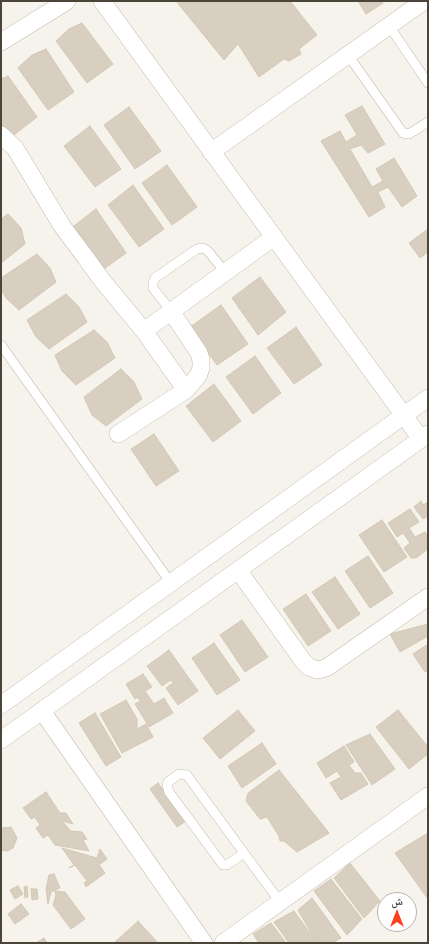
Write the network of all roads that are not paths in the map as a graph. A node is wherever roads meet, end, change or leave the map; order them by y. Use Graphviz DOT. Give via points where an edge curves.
graph roads {
  1 [pos="67,1"];
  2 [pos="102,1"];
  3 [pos="424,1"];
  4 [pos="389,26"];
  5 [pos="1,42"];
  6 [pos="348,55"];
  7 [pos="428,83"];
  8 [pos="428,122"];
  9 [pos="1,135"];
  10 [pos="211,152"];
  11 [pos="274,237"];
  12 [pos="225,272"];
  13 [pos="171,311"];
  14 [pos="144,331"];
  15 [pos="1,345"];
  16 [pos="186,390"];
  17 [pos="428,398"];
  18 [pos="404,416"];
  19 [pos="118,434"];
  20 [pos="424,436"];
  21 [pos="238,570"];
  22 [pos="170,583"];
  23 [pos="428,597"];
  24 [pos="1,705"];
  25 [pos="42,711"];
  26 [pos="1,740"];
  27 [pos="428,796"];
  28 [pos="244,853"];
  29 [pos="280,902"];
  30 [pos="204,943"];
  31 [pos="223,943"];
  1 -- 5 [label="street"];
  2 -- 10 [label="street"];
  3 -- 4 [label="street"];
  4 -- 6 [label="street"];
  4 -- 7 [label="lane"];
  6 -- 8 [label="lane" via="404,133 410,134"];
  6 -- 10 [label="street"];
  9 -- 14 [label="street" via="15,148 62,226"];
  10 -- 11 [label="street"];
  11 -- 12 [label="street"];
  11 -- 18 [label="street"];
  12 -- 13 [label="street"];
  12 -- 13 [label="lane" via="203,248 197,249 155,278 153,288"];
  13 -- 14 [label="street"];
  13 -- 16 [label="street" via="201,360 198,376"];
  14 -- 16 [label="street"];
  15 -- 22 [label="lane"];
  16 -- 19 [label="street"];
  17 -- 18 [label="street"];
  18 -- 20 [label="street"];
  18 -- 22 [label="street"];
  20 -- 21 [label="street"];
  21 -- 23 [label="street" via="303,661 309,667 318,670 326,668"];
  21 -- 25 [label="street"];
  22 -- 24 [label="street"];
  25 -- 26 [label="street"];
  25 -- 30 [label="street"];
  27 -- 29 [label="street"];
  28 -- 28 [label="lane" via="187,775 179,774 168,782 169,792 223,865"];
  28 -- 29 [label="lane"];
  29 -- 31 [label="street"];
}
